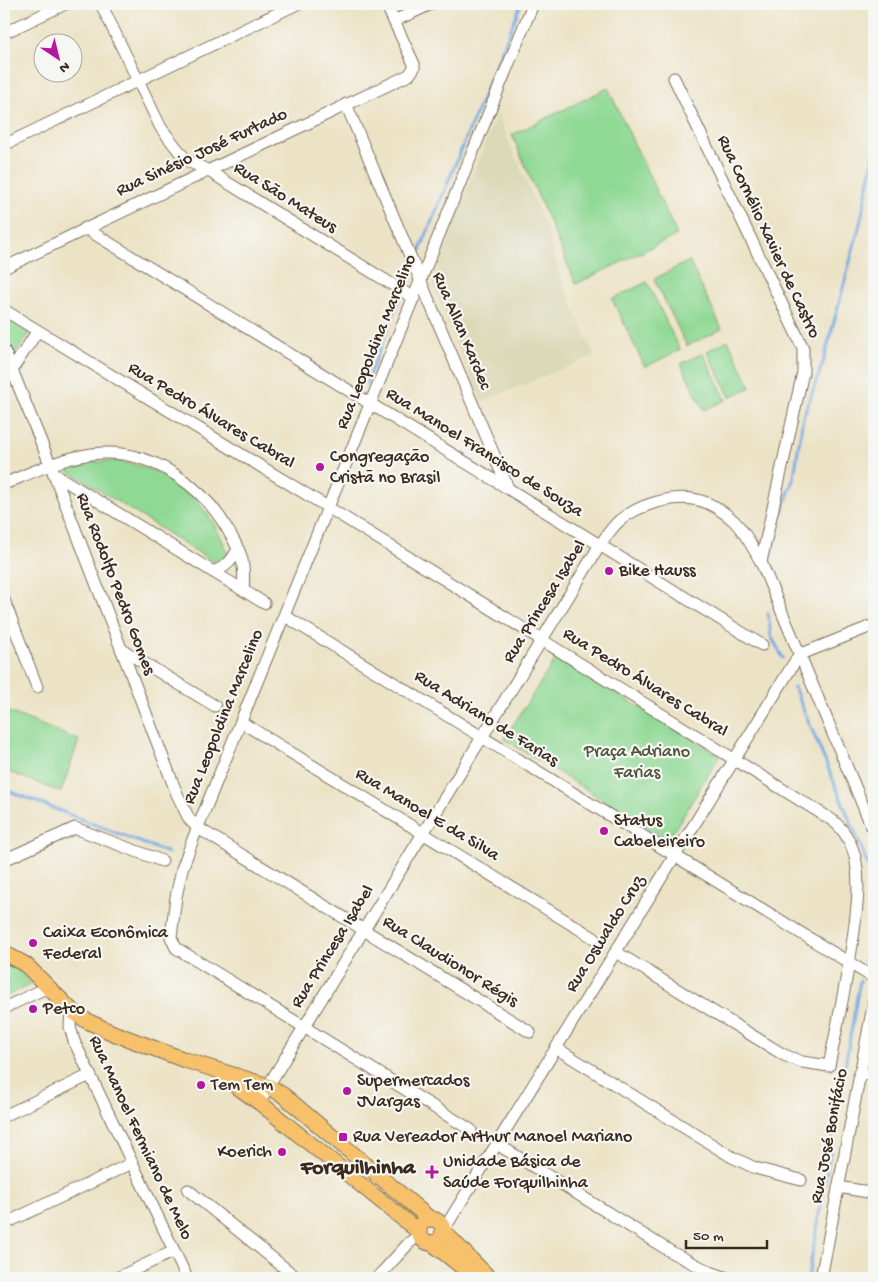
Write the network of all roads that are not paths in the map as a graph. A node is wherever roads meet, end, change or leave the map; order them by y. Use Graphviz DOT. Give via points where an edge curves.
graph roads {
  1 [pos="65,4"];
  2 [pos="100,4"];
  3 [pos="297,4"];
  4 [pos="386,4"];
  5 [pos="431,4"];
  6 [pos="533,4"];
  7 [pos="394,21"];
  8 [pos="4,33"];
  9 [pos="674,78"];
  10 [pos="137,80"];
  11 [pos="346,104"];
  12 [pos="4,145"];
  13 [pos="207,170"];
  14 [pos="85,228"];
  15 [pos="4,268"];
  16 [pos="421,282"];
  17 [pos="414,298"];
  18 [pos="4,310"];
  19 [pos="37,332"];
  20 [pos="4,350"];
  21 [pos="11,371"];
  22 [pos="371,404"];
  23 [pos="52,470"];
  24 [pos="4,484"];
  25 [pos="508,488"];
  26 [pos="328,508"];
  27 [pos="600,545"];
  28 [pos="238,549"];
  29 [pos="761,562"];
  30 [pos="213,572"];
  31 [pos="243,590"];
  32 [pos="4,600"];
  33 [pos="264,603"];
  34 [pos="284,616"];
  35 [pos="874,625"];
  36 [pos="542,640"];
  37 [pos="762,645"];
  38 [pos="121,649"];
  39 [pos="800,655"];
  40 [pos="37,687"];
  41 [pos="215,706"];
  42 [pos="241,722"];
  43 [pos="482,737"];
  44 [pos="735,759"];
  45 [pos="198,828"];
  46 [pos="874,832"];
  47 [pos="424,834"];
  48 [pos="675,856"];
  49 [pos="4,860"];
  50 [pos="162,861"];
  51 [pos="364,930"];
  52 [pos="594,938"];
  53 [pos="616,952"];
  54 [pos="4,953"];
  55 [pos="850,963"];
  56 [pos="874,978"];
  57 [pos="48,987"];
  58 [pos="874,1000"];
  59 [pos="4,1008"];
  60 [pos="71,1010"];
  61 [pos="304,1028"];
  62 [pos="530,1032"];
  63 [pos="556,1048"];
  64 [pos="215,1070"];
  65 [pos="859,1073"];
  66 [pos="90,1076"];
  67 [pos="874,1076"];
  68 [pos="268,1086"];
  69 [pos="260,1103"];
  70 [pos="4,1116"];
  71 [pos="471,1130"];
  72 [pos="496,1144"];
  73 [pos="357,1157"];
  74 [pos="132,1163"];
  75 [pos="344,1172"];
  76 [pos="802,1180"];
  77 [pos="838,1187"];
  78 [pos="188,1190"];
  79 [pos="874,1193"];
  80 [pos="430,1219"];
  81 [pos="4,1224"];
  82 [pos="443,1231"];
  83 [pos="423,1236"];
  84 [pos="174,1251"];
  85 [pos="117,1278"];
  86 [pos="187,1278"];
  87 [pos="297,1278"];
  88 [pos="378,1278"];
  89 [pos="476,1278"];
  90 [pos="489,1278"];
  91 [pos="727,1278"];
  92 [pos="821,1278"];
  1 -- 8 [label="street"];
  2 -- 10 [label="street, Rua São Mateus"];
  3 -- 10 [label="street"];
  4 -- 7 [label="street"];
  5 -- 7 [label="street"];
  6 -- 16 [label="street, Rua Leopoldina Marcelino"];
  7 -- 11 [label="street, Rua Sinésio José Furtado" via="414,68 409,75"];
  9 -- 29 [label="street, Rua Cornélio Xavier de Castro" via="803,348 803,372"];
  10 -- 12 [label="street"];
  10 -- 13 [label="street, Rua São Mateus" via="161,128 180,154 191,164"];
  11 -- 13 [label="street, Rua Sinésio José Furtado"];
  11 -- 16 [label="street, Rua Allan Kardec"];
  13 -- 14 [label="street, Rua Sinésio José Furtado"];
  13 -- 17 [label="street, Rua São Mateus"];
  14 -- 15 [label="street, Rua Sinésio José Furtado"];
  14 -- 22 [label="street, Rua Manoel Francisco de Souza"];
  16 -- 17 [label="street, Rua Leopoldina Marcelino"];
  16 -- 25 [label="street, Rua Allan Kardec"];
  17 -- 22 [label="street, Rua Leopoldina Marcelino"];
  18 -- 19 [label="street, Rua Pedro Álvares Cabral"];
  19 -- 21 [label="street"];
  19 -- 26 [label="street, Rua Pedro Álvares Cabral"];
  20 -- 21 [label="street, Rua Rodolfo Pedro Gomes"];
  21 -- 23 [label="street, Rua Rodolfo Pedro Gomes"];
  22 -- 25 [label="street, Rua Manoel Francisco de Souza"];
  22 -- 26 [label="street, Rua Leopoldina Marcelino"];
  23 -- 24 [label="street"];
  23 -- 28 [label="street" via="80,456 104,453 130,456 158,465 184,480 210,504"];
  23 -- 30 [label="street"];
  23 -- 38 [label="street, Rua Rodolfo Pedro Gomes"];
  25 -- 27 [label="street, Rua Manoel Francisco de Souza"];
  26 -- 34 [label="street, Rua Leopoldina Marcelino"];
  26 -- 36 [label="street, Rua Pedro Álvares Cabral"];
  27 -- 29 [label="street, Rua Princesa Isabel" via="617,523 633,512 658,502 696,500 715,507 734,521"];
  27 -- 36 [label="street, Rua Princesa Isabel"];
  27 -- 37 [label="street, Rua Manoel Francisco de Souza"];
  28 -- 30 [label="street" via="230,562"];
  28 -- 31 [label="street" via="243,567"];
  29 -- 39 [label="street, Rua Princesa Isabel"];
  30 -- 31 [label="street"];
  31 -- 33 [label="street"];
  32 -- 40 [label="street"];
  34 -- 42 [label="street, Rua Leopoldina Marcelino"];
  34 -- 43 [label="street, Rua Adriano de Farias"];
  35 -- 39 [label="street"];
  36 -- 43 [label="street, Rua Princesa Isabel"];
  36 -- 44 [label="street, Rua Pedro Álvares Cabral"];
  38 -- 41 [label="street"];
  38 -- 45 [label="street, Rua Rodolfo Pedro Gomes" via="177,794"];
  39 -- 44 [label="street, Rua Oswaldo Cruz"];
  39 -- 46 [label="street, Rua Princesa Isabel"];
  42 -- 45 [label="street, Rua Leopoldina Marcelino"];
  42 -- 47 [label="street, Rua Manoel E da Silva"];
  43 -- 47 [label="street, Rua Princesa Isabel"];
  43 -- 48 [label="street, Rua Adriano de Farias"];
  44 -- 48 [label="street, Rua Oswaldo Cruz"];
  44 -- 55 [label="street, Rua Pedro Álvares Cabral" via="832,820 844,831 856,860 858,888"];
  45 -- 51 [label="street, Rua Claudionor Régis"];
  45 -- 61 [label="street, Rua Leopoldina Marcelino" via="182,869 176,897 171,937 176,948"];
  47 -- 51 [label="street, Rua Princesa Isabel"];
  47 -- 52 [label="street, Rua Manoel E da Silva"];
  48 -- 53 [label="street, Rua Oswaldo Cruz"];
  48 -- 55 [label="street, Rua Adriano de Farias"];
  49 -- 50 [label="street" via="75,828"];
  51 -- 61 [label="street, Rua Princesa Isabel"];
  51 -- 62 [label="street, Rua Claudionor Régis"];
  53 -- 55 [label="street" via="784,1054 802,1062 829,1066"];
  53 -- 63 [label="street, Rua Oswaldo Cruz"];
  54 -- 57 [label="main road" via="26,965"];
  55 -- 56 [label="street, Rua Adriano de Farias"];
  57 -- 59 [label="street"];
  57 -- 60 [label="main road"];
  58 -- 65 [label="street, Rua José Bonifácio"];
  60 -- 64 [label="main road" via="113,1033"];
  60 -- 66 [label="street, Rua Manoel Fermiano de Melo" via="70,1027 74,1042"];
  61 -- 68 [label="street, Rua Princesa Isabel"];
  61 -- 71 [label="street"];
  63 -- 72 [label="street, Rua Oswaldo Cruz"];
  63 -- 76 [label="street" via="744,1163"];
  64 -- 68 [label="main road"];
  64 -- 69 [label="main road"];
  65 -- 67 [label="street"];
  65 -- 77 [label="street, Rua José Bonifácio"];
  66 -- 70 [label="street"];
  66 -- 74 [label="street, Rua Manoel Fermiano de Melo"];
  68 -- 69 [label="street, Rua Princesa Isabel"];
  68 -- 73 [label="main road"];
  69 -- 75 [label="main road"];
  72 -- 82 [label="street, Rua Oswaldo Cruz"];
  72 -- 91 [label="street" via="673,1254"];
  73 -- 75 [label="main road"];
  73 -- 80 [label="main road"];
  74 -- 81 [label="street"];
  74 -- 84 [label="street, Rua Manoel Fermiano de Melo"];
  75 -- 83 [label="main road"];
  77 -- 79 [label="street"];
  77 -- 92 [label="street, Rua José Bonifácio"];
  78 -- 87 [label="street"];
  80 -- 82 [label="main road" via="440,1223"];
  80 -- 83 [label="main road" via="423,1221"];
  82 -- 83 [label="main road" via="438,1240"];
  82 -- 90 [label="main road"];
  83 -- 88 [label="street" via="409,1243"];
  83 -- 89 [label="main road"];
  84 -- 85 [label="street"];
  84 -- 86 [label="street, Rua Manoel Fermiano de Melo"];
}
